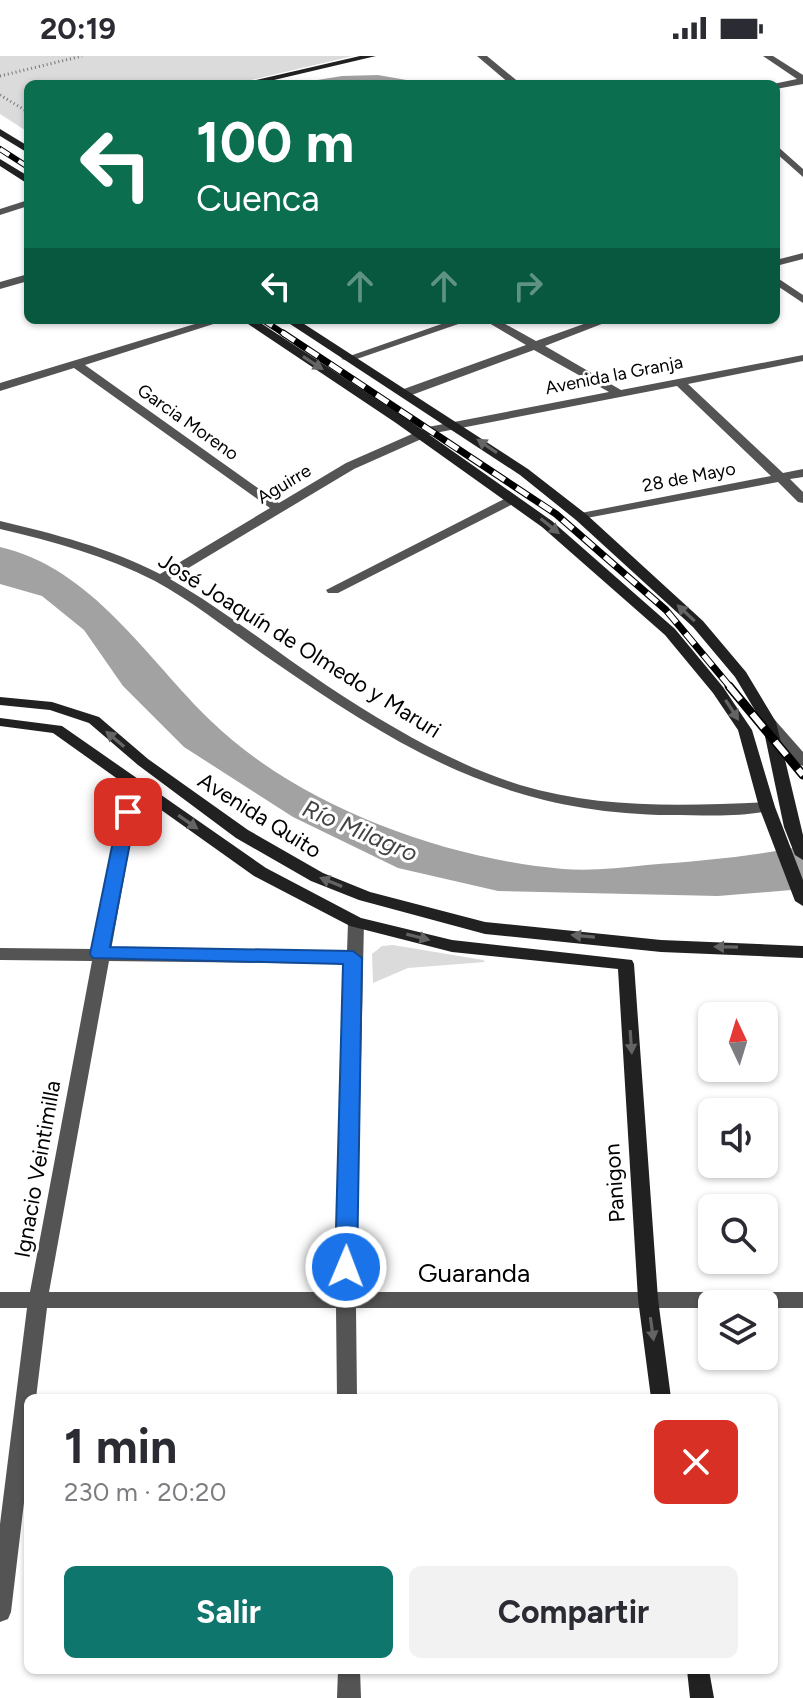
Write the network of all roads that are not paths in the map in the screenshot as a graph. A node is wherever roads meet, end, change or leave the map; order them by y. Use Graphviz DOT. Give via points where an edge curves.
graph roads {
  1 [pos="372,56"];
  2 [pos="481,56"];
  3 [pos="767,56"];
  4 [pos="262,80"];
  5 [pos="510,80"];
  6 [pos="803,80"];
  7 [pos="780,85"];
  8 [pos="0,132"];
  9 [pos="24,147"];
  10 [pos="780,152"];
  11 [pos="3,164"];
  12 [pos="803,174"];
  13 [pos="24,178"];
  14 [pos="24,204"];
  15 [pos="0,212"];
  16 [pos="803,256"];
  17 [pos="780,262"];
  18 [pos="24,278"];
  19 [pos="780,283"];
  20 [pos="0,286"];
  21 [pos="803,300"];
  22 [pos="207,324"];
  23 [pos="254,324"];
  24 [pos="296,324"];
  25 [pos="452,324"];
  26 [pos="497,324"];
  27 [pos="594,324"];
  28 [pos="532,345"];
  29 [pos="803,358"];
  30 [pos="347,359"];
  31 [pos="77,365"];
  32 [pos="678,381"];
  33 [pos="0,387"];
  34 [pos="617,392"];
  35 [pos="405,393"];
  36 [pos="454,423"];
  37 [pos="427,432"];
  38 [pos="803,473"];
  39 [pos="780,478"];
  40 [pos="512,499"];
  41 [pos="803,499"];
  42 [pos="278,508"];
  43 [pos="581,517"];
  44 [pos="0,525"];
  45 [pos="161,579"];
  46 [pos="333,590"];
  47 [pos="0,701"];
  48 [pos="0,722"];
  49 [pos="769,722"];
  50 [pos="803,761"];
  51 [pos="133,784"];
  52 [pos="767,807"];
  53 [pos="803,855"];
  54 [pos="803,901"];
  55 [pos="356,922"];
  56 [pos="661,946"];
  57 [pos="799,949"];
  58 [pos="0,954"];
  59 [pos="99,954"];
  60 [pos="353,958"];
  61 [pos="626,964"];
  62 [pos="346,1298"];
  63 [pos="648,1299"];
  64 [pos="0,1300"];
  65 [pos="803,1300"];
  66 [pos="38,1301"];
  67 [pos="27,1394"];
  68 [pos="347,1394"];
  69 [pos="660,1394"];
  70 [pos="24,1416"];
  71 [pos="0,1612"];
  72 [pos="349,1674"];
  73 [pos="699,1674"];
  74 [pos="349,1698"];
  75 [pos="702,1698"];
  1 -- 4 [label="main road"];
  2 -- 5 [label="street"];
  3 -- 6 [label="street"];
  6 -- 7 [label="street"];
  8 -- 9 [label="main road"];
  10 -- 12 [label="street"];
  11 -- 13 [label="main road"];
  14 -- 15 [label="street"];
  16 -- 17 [label="street"];
  18 -- 20 [label="street"];
  19 -- 21 [label="street"];
  22 -- 31 [label="street"];
  23 -- 37 [label="main road, one-way"];
  24 -- 30 [label="main road"];
  25 -- 30 [label="street"];
  26 -- 28 [label="street"];
  27 -- 28 [label="street"];
  28 -- 34 [label="street"];
  28 -- 35 [label="street"];
  29 -- 32 [label="street, Avenida la Granja"];
  30 -- 35 [label="main road"];
  31 -- 33 [label="street"];
  31 -- 42 [label="street, Garcia Moreno"];
  32 -- 34 [label="street, Avenida la Granja"];
  32 -- 39 [label="street"];
  34 -- 36 [label="street, Avenida la Granja"];
  35 -- 36 [label="main road"];
  36 -- 37 [label="street, Avenida la Granja"];
  43 -- 36 [label="main road, one-way"];
  37 -- 40 [label="main road"];
  37 -- 42 [label="street, Aguirre" via="350,466"];
  38 -- 39 [label="street, 28 de Mayo"];
  39 -- 41 [label="street"];
  39 -- 43 [label="street, 28 de Mayo"];
  40 -- 46 [label="street"];
  40 -- 52 [label="main road, one-way" via="670,632 745,730"];
  42 -- 45 [label="street, Aguirre"];
  49 -- 43 [label="main road, one-way" via="741,675 698,624"];
  44 -- 45 [label="street, José Joaquín de Olmedo y Maruri" via="58,538"];
  45 -- 52 [label="street, José Joaquín de Olmedo y Maruri" via="394,735 480,777 586,805"];
  56 -- 47 [label="main road, Avenida Quito, one-way" via="485,928 365,896 317,877 242,834 94,720 52,706"];
  48 -- 51 [label="main road, Avenida Quito" via="57,729"];
  49 -- 50 [label="street"];
  49 -- 53 [label="main road"];
  51 -- 55 [label="main road, Avenida Quito, one-way" via="260,872"];
  51 -- 59 [label="street, Ignacio Veintimilla"];
  52 -- 54 [label="main road"];
  55 -- 60 [label="street"];
  55 -- 61 [label="main road, Avenida Quito, one-way" via="452,946"];
  57 -- 56 [label="main road, Avenida Quito, one-way"];
  56 -- 61 [label="main road"];
  58 -- 59 [label="street"];
  59 -- 60 [label="street"];
  59 -- 66 [label="street, Ignacio Veintimilla"];
  60 -- 62 [label="street"];
  61 -- 63 [label="main road, Panigon, one-way"];
  62 -- 63 [label="street, Guaranda"];
  62 -- 66 [label="street, Guaranda"];
  62 -- 68 [label="street"];
  63 -- 65 [label="street, Guaranda"];
  63 -- 69 [label="main road, Panigon, one-way"];
  64 -- 66 [label="street, Guaranda"];
  66 -- 67 [label="street, Ignacio Veintimilla"];
  70 -- 71 [label="street, Ignacio Veintimilla"];
  72 -- 74 [label="street"];
  73 -- 75 [label="main road"];
}
